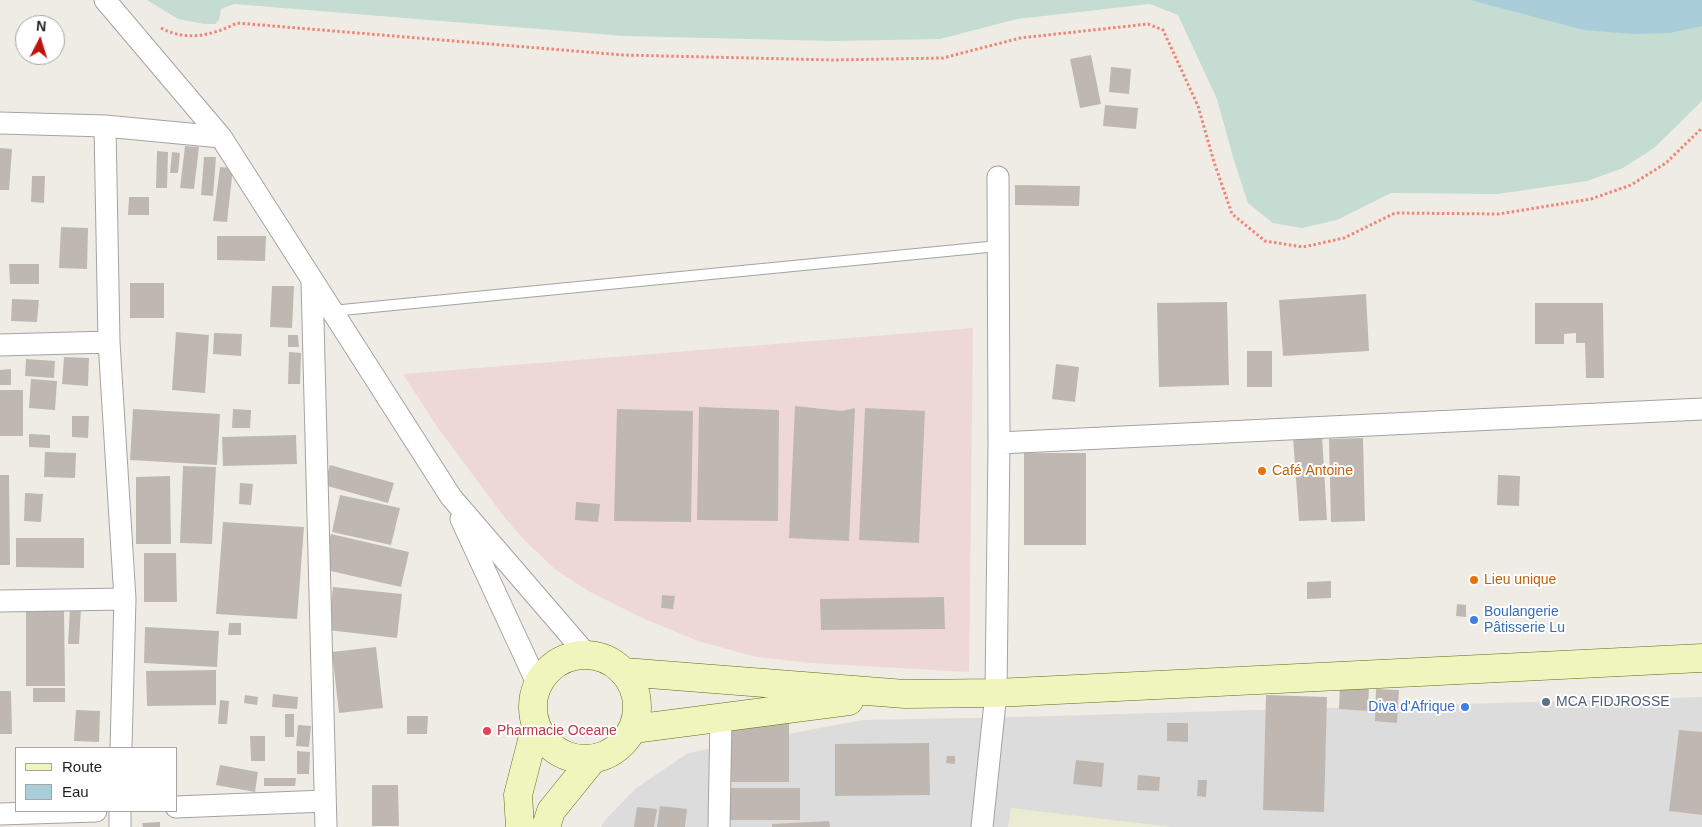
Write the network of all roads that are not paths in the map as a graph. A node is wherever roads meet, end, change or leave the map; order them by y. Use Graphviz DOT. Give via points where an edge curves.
graph roads {
  1 [pos="105,0"];
  2 [pos="0,123"];
  3 [pos="105,126"];
  4 [pos="221,137"];
  5 [pos="998,177"];
  6 [pos="998,246"];
  7 [pos="312,281"];
  8 [pos="331,311"];
  9 [pos="109,342"];
  10 [pos="0,345"];
  11 [pos="1702,409"];
  12 [pos="999,443"];
  13 [pos="451,496"];
  14 [pos="125,599"];
  15 [pos="0,601"];
  16 [pos="588,656"];
  17 [pos="1702,658"];
  18 [pos="624,672"];
  19 [pos="538,685"];
  20 [pos="996,693"];
  21 [pos="905,694"];
  22 [pos="721,717"];
  23 [pos="536,725"];
  24 [pos="633,729"];
  25 [pos="121,747"];
  26 [pos="593,759"];
  27 [pos="325,801"];
  28 [pos="178,808"];
  29 [pos="64,812"];
  30 [pos="120,812"];
  31 [pos="0,814"];
  32 [pos="120,827"];
  33 [pos="326,827"];
  34 [pos="520,827"];
  35 [pos="546,827"];
  36 [pos="719,827"];
  37 [pos="982,827"];
  1 -- 4 [label="street"];
  2 -- 3 [label="street"];
  3 -- 4 [label="street"];
  3 -- 9 [label="street"];
  4 -- 7 [label="street"];
  5 -- 6 [label="street"];
  6 -- 8 [label="lane"];
  6 -- 12 [label="street"];
  7 -- 8 [label="street"];
  7 -- 27 [label="street"];
  8 -- 13 [label="street"];
  9 -- 10 [label="street"];
  9 -- 14 [label="street"];
  11 -- 12 [label="street"];
  12 -- 20 [label="street"];
  13 -- 16 [label="street"];
  13 -- 19 [label="street"];
  14 -- 15 [label="street"];
  14 -- 25 [label="street"];
  16 -- 18 [label="main road" via="607,660"];
  16 -- 19 [label="main road" via="567,658 550,669"];
  17 -- 20 [label="main road"];
  18 -- 21 [label="main road"];
  18 -- 24 [label="main road" via="634,690 637,710"];
  19 -- 23 [label="main road" via="533,705"];
  20 -- 21 [label="main road"];
  20 -- 37 [label="street"];
  21 -- 22 [label="main road"];
  22 -- 24 [label="main road"];
  22 -- 36 [label="street"];
  23 -- 26 [label="main road" via="549,745 562,753 569,757"];
  23 -- 34 [label="main road" via="518,795"];
  24 -- 26 [label="main road" via="623,744 609,754"];
  26 -- 35 [label="main road" via="551,811"];
  27 -- 28 [label="street"];
  27 -- 33 [label="street"];
  29 -- 31 [label="street"];
  30 -- 32 [label="street"];
}
